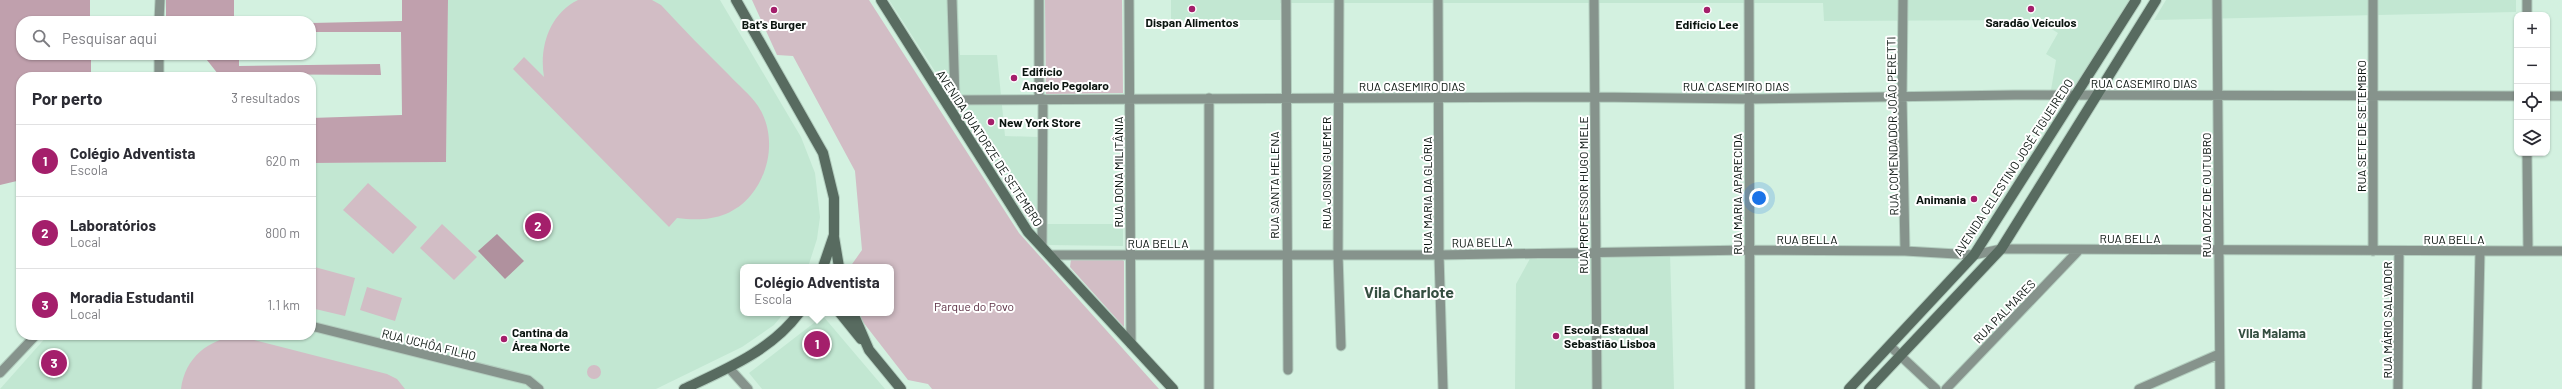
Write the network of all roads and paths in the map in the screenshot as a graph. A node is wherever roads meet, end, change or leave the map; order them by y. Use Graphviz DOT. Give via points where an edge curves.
graph roads {
  1 [pos="160,0"];
  2 [pos="736,0"];
  3 [pos="881,0"];
  4 [pos="952,0"];
  5 [pos="1039,0"];
  6 [pos="1129,0"];
  7 [pos="1286,0"];
  8 [pos="1339,0"];
  9 [pos="1438,0"];
  10 [pos="1594,0"];
  11 [pos="1749,0"];
  12 [pos="1903,0"];
  13 [pos="2136,0"];
  14 [pos="2156,0"];
  15 [pos="2218,0"];
  16 [pos="2373,0"];
  17 [pos="2528,0"];
  18 [pos="2527,12"];
  19 [pos="159,16"];
  20 [pos="159,60"];
  21 [pos="159,72"];
  22 [pos="2076,95"];
  23 [pos="2096,95"];
  24 [pos="2218,95"];
  25 [pos="2373,96"];
  26 [pos="2514,96"];
  27 [pos="2550,96"];
  28 [pos="2562,96"];
  29 [pos="1595,97"];
  30 [pos="1209,98"];
  31 [pos="1285,98"];
  32 [pos="1338,98"];
  33 [pos="1439,98"];
  34 [pos="1902,98"];
  35 [pos="1041,99"];
  36 [pos="1131,99"];
  37 [pos="1749,99"];
  38 [pos="950,102"];
  39 [pos="2527,156"];
  40 [pos="834,235"];
  41 [pos="1042,246"];
  42 [pos="2001,249"];
  43 [pos="1749,250"];
  44 [pos="2079,250"];
  45 [pos="1905,251"];
  46 [pos="2219,251"];
  47 [pos="2373,251"];
  48 [pos="2399,251"];
  49 [pos="2480,251"];
  50 [pos="2528,251"];
  51 [pos="2562,251"];
  52 [pos="1596,252"];
  53 [pos="1440,254"];
  54 [pos="1130,255"];
  55 [pos="1209,255"];
  56 [pos="1286,255"];
  57 [pos="1338,255"];
  58 [pos="1974,255"];
  59 [pos="1050,256"];
  60 [pos="824,264"];
  61 [pos="839,264"];
  62 [pos="796,316"];
  63 [pos="842,316"];
  64 [pos="854,316"];
  65 [pos="316,327"];
  66 [pos="31,340"];
  67 [pos="1131,344"];
  68 [pos="1340,346"];
  69 [pos="1890,346"];
  70 [pos="869,350"];
  71 [pos="2219,354"];
  72 [pos="1901,356"];
  73 [pos="729,368"];
  74 [pos="1288,370"];
  75 [pos="0,373"];
  76 [pos="539,389"];
  77 [pos="684,389"];
  78 [pos="748,389"];
  79 [pos="901,389"];
  80 [pos="1173,389"];
  81 [pos="1209,389"];
  82 [pos="1444,389"];
  83 [pos="1597,389"];
  84 [pos="1750,389"];
  85 [pos="1849,389"];
  86 [pos="1869,389"];
  87 [pos="1936,389"];
  88 [pos="1946,389"];
  89 [pos="2139,389"];
  90 [pos="2220,389"];
  91 [pos="2398,389"];
  92 [pos="2477,389"];
  1 -- 19 [label="street"];
  2 -- 40 [label="street" via="824,153 834,198"];
  3 -- 38 [label="street, AVENIDA QUATORZE DE SETEMBRO"];
  4 -- 38 [label="street"];
  5 -- 35 [label="street"];
  6 -- 36 [label="street, RUA DONA MILITÂNIA"];
  7 -- 31 [label="street, RUA SANTA HELENA"];
  8 -- 32 [label="street, RUA JOSINO GUEMER"];
  9 -- 33 [label="street, RUA MARIA DA GLÓRIA"];
  10 -- 29 [label="street, RUA PROFESSOR HUGO MIELE"];
  11 -- 37 [label="street, RUA MARIA APARECIDA"];
  12 -- 34 [label="street, RUA COMENDADOR JOÃO PERETTI"];
  13 -- 22 [label="street, AVENIDA CELESTINO JOSÉ FIGUEIREDO"];
  14 -- 23 [label="street"];
  15 -- 24 [label="street, RUA DOZE DE OUTUBRO"];
  16 -- 25 [label="street, RUA SETE DE SETEMBRO"];
  17 -- 18 [label="street"];
  20 -- 21 [label="street"];
  22 -- 23 [label="street, RUA CASEMIRO DIAS"];
  22 -- 34 [label="street, RUA CASEMIRO DIAS"];
  22 -- 58 [label="street, AVENIDA CELESTINO JOSÉ FIGUEIREDO"];
  23 -- 24 [label="street, RUA CASEMIRO DIAS"];
  23 -- 42 [label="street"];
  24 -- 25 [label="street, RUA CASEMIRO DIAS"];
  24 -- 46 [label="street, RUA DOZE DE OUTUBRO"];
  25 -- 26 [label="street, RUA CASEMIRO DIAS"];
  25 -- 47 [label="street, RUA SETE DE SETEMBRO"];
  27 -- 28 [label="street"];
  29 -- 33 [label="street, RUA CASEMIRO DIAS"];
  29 -- 37 [label="street, RUA CASEMIRO DIAS"];
  29 -- 52 [label="street, RUA PROFESSOR HUGO MIELE"];
  30 -- 31 [label="street, RUA CASEMIRO DIAS"];
  30 -- 36 [label="street, RUA CASEMIRO DIAS"];
  30 -- 55 [label="street"];
  31 -- 32 [label="street, RUA CASEMIRO DIAS"];
  31 -- 56 [label="street, RUA SANTA HELENA"];
  32 -- 33 [label="street, RUA CASEMIRO DIAS"];
  32 -- 57 [label="street, RUA JOSINO GUEMER"];
  33 -- 53 [label="street, RUA MARIA DA GLÓRIA"];
  34 -- 37 [label="street, RUA CASEMIRO DIAS"];
  34 -- 45 [label="street, RUA COMENDADOR JOÃO PERETTI"];
  35 -- 36 [label="street, RUA CASEMIRO DIAS"];
  35 -- 38 [label="street, RUA CASEMIRO DIAS"];
  35 -- 41 [label="street"];
  36 -- 54 [label="street, RUA DONA MILITÂNIA"];
  37 -- 43 [label="street, RUA MARIA APARECIDA"];
  38 -- 41 [label="street, AVENIDA QUATORZE DE SETEMBRO" via="1028,232"];
  39 -- 50 [label="street"];
  40 -- 60 [label="street"];
  40 -- 61 [label="street"];
  41 -- 59 [label="street, AVENIDA QUATORZE DE SETEMBRO"];
  42 -- 44 [label="street, RUA BELLA"];
  42 -- 58 [label="street, RUA BELLA"];
  42 -- 72 [label="street"];
  43 -- 45 [label="street, RUA BELLA"];
  43 -- 52 [label="street, RUA BELLA"];
  43 -- 84 [label="street, RUA MARIA APARECIDA"];
  44 -- 46 [label="street, RUA BELLA"];
  44 -- 88 [label="street, RUA PALMARES"];
  45 -- 58 [label="street, RUA BELLA"];
  46 -- 47 [label="street, RUA BELLA"];
  46 -- 71 [label="street, RUA DOZE DE OUTUBRO"];
  47 -- 48 [label="street, RUA BELLA"];
  48 -- 49 [label="street, RUA BELLA"];
  48 -- 91 [label="street, RUA MÁRIO SALVADOR"];
  49 -- 50 [label="street, RUA BELLA"];
  49 -- 92 [label="street"];
  50 -- 51 [label="street, RUA BELLA"];
  52 -- 53 [label="street, RUA BELLA"];
  52 -- 83 [label="street, RUA PROFESSOR HUGO MIELE"];
  53 -- 57 [label="street, RUA BELLA"];
  53 -- 82 [label="street, RUA MARIA DA GLÓRIA"];
  54 -- 55 [label="street, RUA BELLA"];
  54 -- 59 [label="street, RUA BELLA"];
  54 -- 67 [label="street, RUA DONA MILITÂNIA"];
  55 -- 56 [label="street, RUA BELLA"];
  55 -- 81 [label="street"];
  56 -- 57 [label="street, RUA BELLA"];
  56 -- 74 [label="street, RUA SANTA HELENA"];
  57 -- 68 [label="street, RUA JOSINO GUEMER"];
  58 -- 69 [label="street, AVENIDA CELESTINO JOSÉ FIGUEIREDO"];
  59 -- 67 [label="street, AVENIDA QUATORZE DE SETEMBRO"];
  62 -- 73 [label="street" via="775,338"];
  63 -- 70 [label="street"];
  64 -- 70 [label="street"];
  65 -- 76 [label="street, RUA UCHÔA FILHO" via="528,380"];
  66 -- 75 [label="street"];
  67 -- 80 [label="street, AVENIDA QUATORZE DE SETEMBRO"];
  69 -- 72 [label="street"];
  69 -- 85 [label="street, AVENIDA CELESTINO JOSÉ FIGUEIREDO"];
  70 -- 79 [label="street"];
  71 -- 89 [label="street"];
  71 -- 90 [label="street, RUA DOZE DE OUTUBRO"];
  72 -- 86 [label="street"];
  72 -- 87 [label="street"];
  73 -- 77 [label="street"];
  73 -- 78 [label="street"];
}
